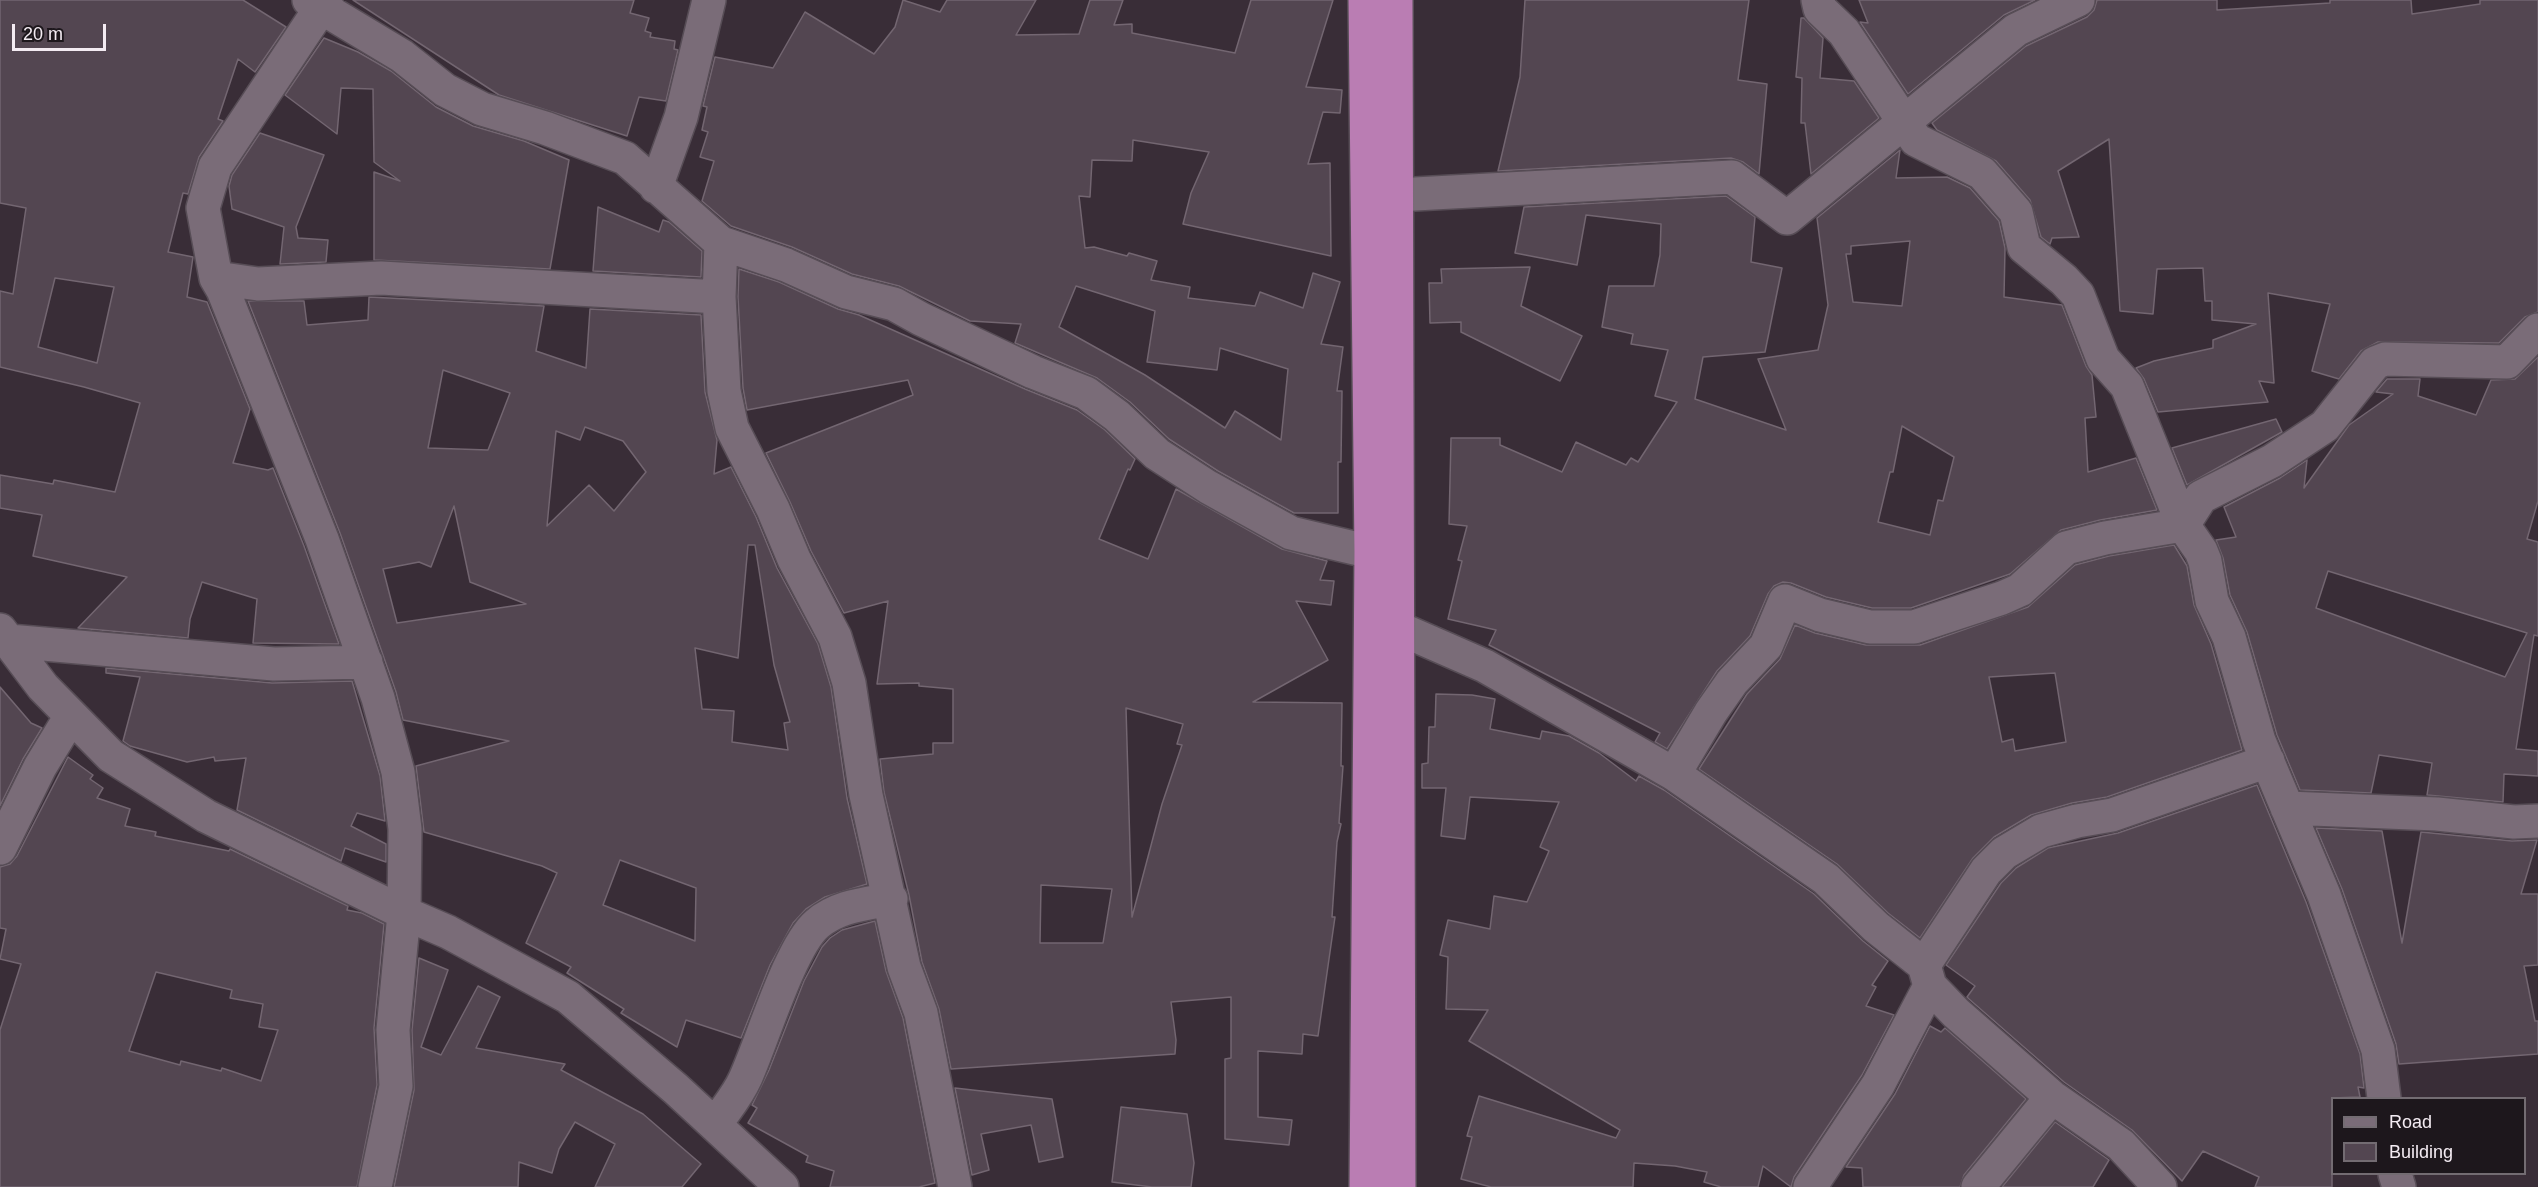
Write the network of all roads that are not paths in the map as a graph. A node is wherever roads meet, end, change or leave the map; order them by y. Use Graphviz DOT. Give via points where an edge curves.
graph roads {
  1 [pos="709,0"];
  2 [pos="1365,0"];
  3 [pos="1396,0"];
  4 [pos="1818,0"];
  5 [pos="2078,0"];
  6 [pos="318,3"];
  7 [pos="656,187"];
  8 [pos="1396,195"];
  9 [pos="721,243"];
  10 [pos="216,278"];
  11 [pos="719,297"];
  12 [pos="2538,330"];
  13 [pos="2183,525"];
  14 [pos="1371,552"];
  15 [pos="1398,628"];
  16 [pos="4,636"];
  17 [pos="366,662"];
  18 [pos="71,716"];
  19 [pos="2268,761"];
  20 [pos="1674,774"];
  21 [pos="2287,808"];
  22 [pos="2538,821"];
  23 [pos="0,848"];
  24 [pos="891,900"];
  25 [pos="404,913"];
  26 [pos="1927,976"];
  27 [pos="2052,1097"];
  28 [pos="2384,1097"];
  29 [pos="715,1125"];
  30 [pos="375,1187"];
  31 [pos="782,1187"];
  32 [pos="955,1187"];
  33 [pos="1366,1187"];
  34 [pos="1399,1187"];
  35 [pos="1810,1187"];
  36 [pos="1978,1187"];
  37 [pos="2160,1187"];
  1 -- 7 [label="street" via="681,117"];
  2 -- 14 [label="highway"];
  3 -- 8 [label="highway"];
  4 -- 13 [label="street" via="1820,9 1844,32 1916,140 1982,173 2016,212 2024,247 2078,295 2103,359 2127,386"];
  5 -- 8 [label="street" via="2016,30 1787,218 1732,177"];
  6 -- 7 [label="street" via="402,56 446,90 482,109 625,158"];
  6 -- 10 [label="street" via="215,167 203,208"];
  7 -- 9 [label="street"];
  8 -- 15 [label="highway"];
  9 -- 11 [label="street"];
  9 -- 14 [label="street" via="846,291 894,304 921,320 1086,393 1157,454 1208,487 1291,533"];
  10 -- 11 [label="street" via="258,284 381,278"];
  10 -- 17 [label="street" via="322,539"];
  11 -- 24 [label="street" via="724,391 732,428 835,637 849,683 866,795"];
  12 -- 13 [label="street" via="2507,362 2385,359 2375,363 2325,426 2272,461 2201,497"];
  13 -- 19 [label="street" via="2205,561 2212,601 2229,637"];
  13 -- 20 [label="street" via="2066,548 2020,590 1914,627 1870,627 1820,615 1785,601 1766,646 1726,689"];
  14 -- 33 [label="highway"];
  15 -- 20 [label="street" via="1485,666"];
  15 -- 34 [label="highway"];
  16 -- 17 [label="street" via="274,664"];
  16 -- 18 [label="street"];
  17 -- 25 [label="street" via="398,772 405,829"];
  18 -- 23 [label="street" via="40,767"];
  18 -- 25 [label="street" via="111,756 206,816"];
  19 -- 21 [label="street"];
  19 -- 26 [label="street" via="2112,815 2041,831 2004,853 1986,871"];
  20 -- 26 [label="street" via="1826,879"];
  21 -- 22 [label="street"];
  21 -- 28 [label="street" via="2324,895 2378,1050"];
  24 -- 29 [label="street" via="846,908 815,925 802,942 744,1082"];
  24 -- 32 [label="street" via="904,967 921,1013"];
  25 -- 29 [label="street" via="448,932 568,997"];
  25 -- 30 [label="street" via="393,1030 396,1086"];
  26 -- 27 [label="street" via="1956,1013"];
  26 -- 35 [label="street" via="1878,1085"];
  27 -- 36 [label="street"];
  27 -- 37 [label="street" via="2121,1145"];
  29 -- 31 [label="street"];
}
